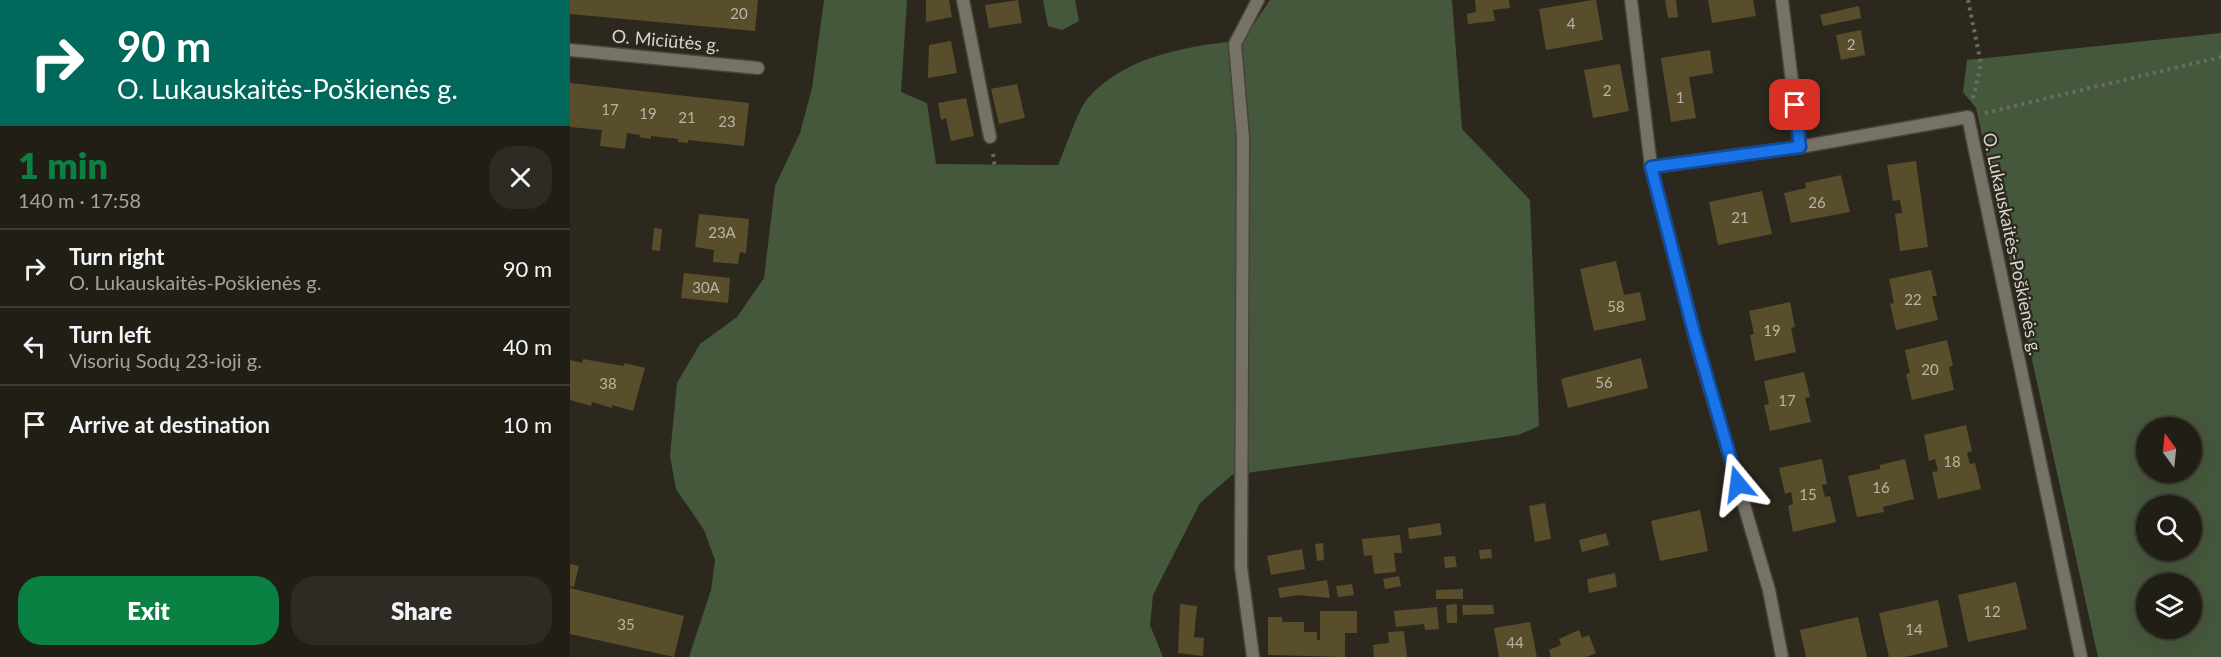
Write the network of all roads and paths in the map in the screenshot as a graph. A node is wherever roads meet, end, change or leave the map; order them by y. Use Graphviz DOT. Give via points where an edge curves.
graph roads {
  1 [pos="963,0"];
  2 [pos="1258,0"];
  3 [pos="1631,0"];
  4 [pos="1782,0"];
  5 [pos="1968,0"];
  6 [pos="570,50"];
  7 [pos="2221,57"];
  8 [pos="758,68"];
  9 [pos="1968,117"];
  10 [pos="990,137"];
  11 [pos="1800,147"];
  12 [pos="1651,167"];
  13 [pos="1253,657"];
  14 [pos="1782,657"];
  15 [pos="2081,657"];
  1 -- 10 [label="street"];
  2 -- 13 [label="street" via="1235,44 1243,138 1241,567"];
  3 -- 12 [label="street"];
  4 -- 11 [label="street"];
  5 -- 9 [label="path" via="1981,64"];
  6 -- 8 [label="street, O. Miciūtės g."];
  7 -- 9 [label="path"];
  9 -- 11 [label="street, O. Lukauskaitės-Poškienės g."];
  9 -- 15 [label="street, O. Lukauskaitės-Poškienės g."];
  11 -- 12 [label="street, O. Lukauskaitės-Poškienės g."];
  12 -- 14 [label="street" via="1696,340 1769,590"];
}
